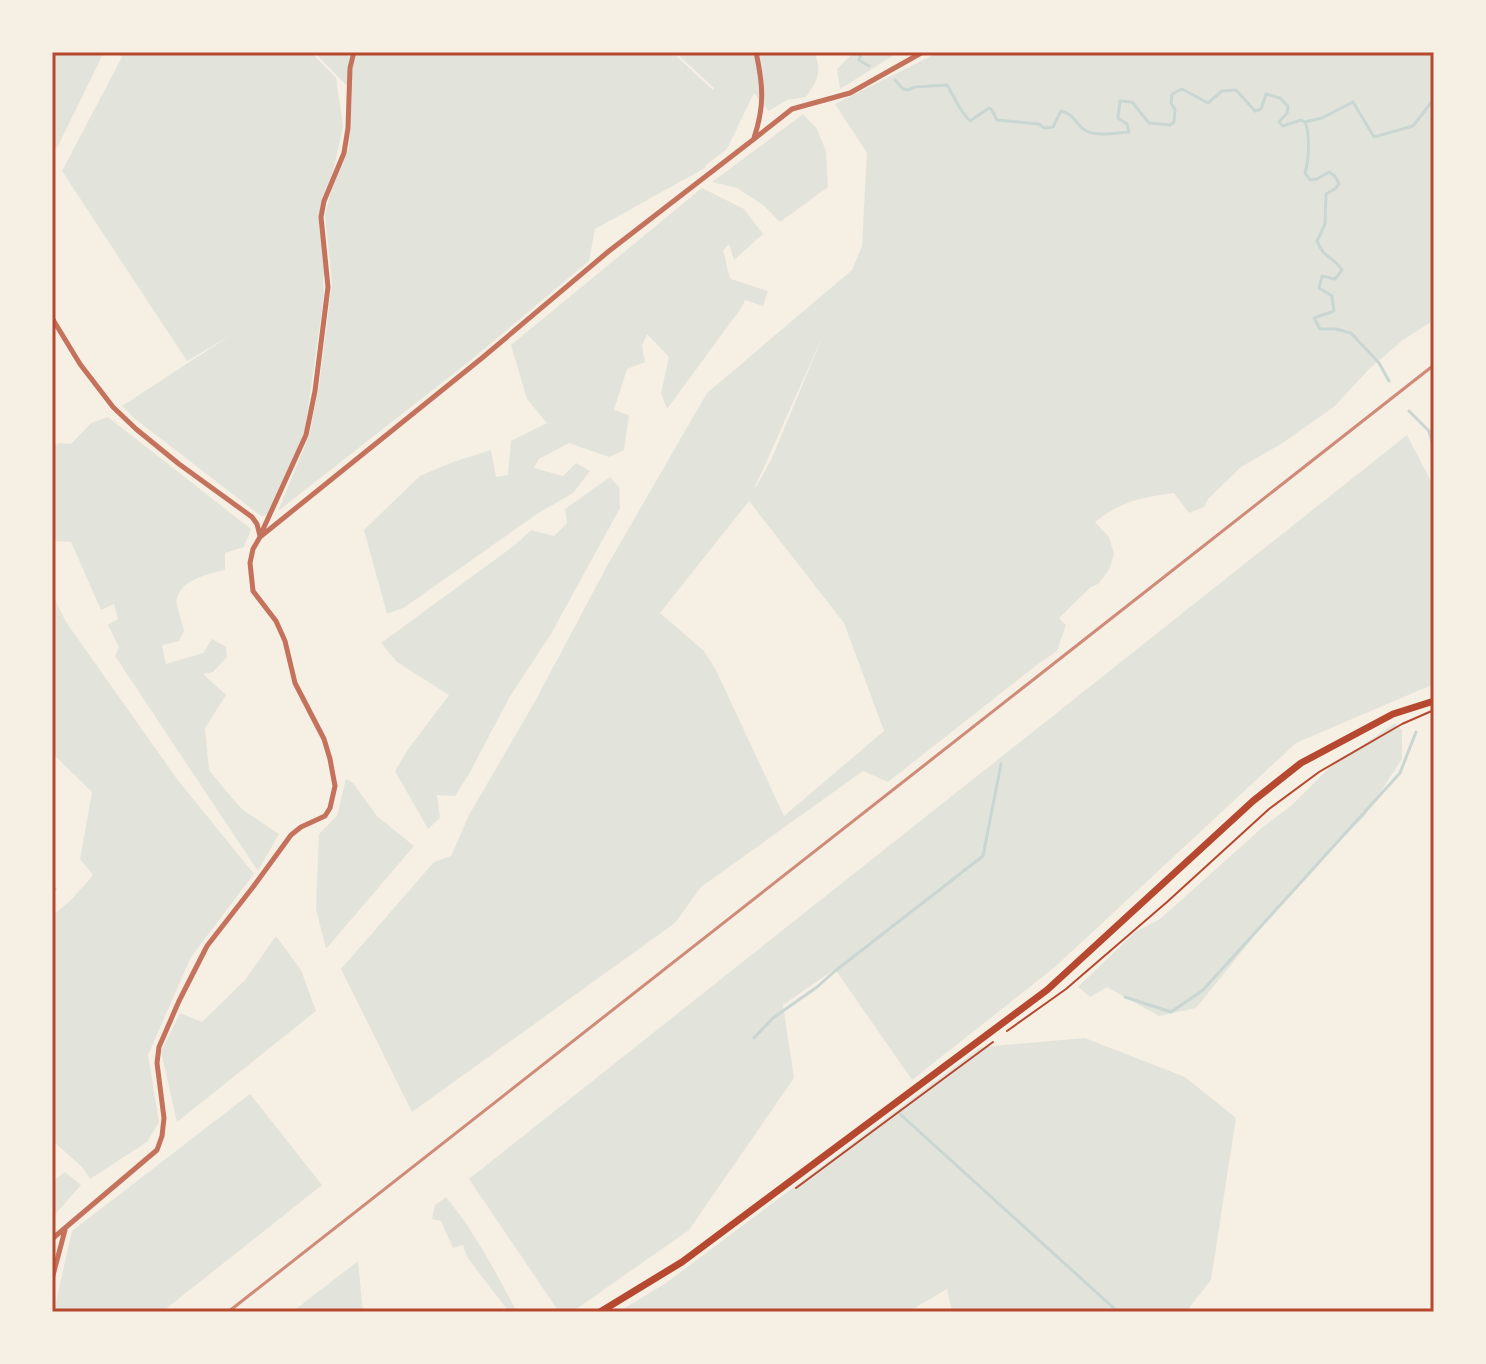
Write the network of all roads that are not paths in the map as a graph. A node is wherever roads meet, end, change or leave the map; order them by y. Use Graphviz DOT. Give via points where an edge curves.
graph roads {
  1 [pos="354,52"];
  2 [pos="756,52"];
  3 [pos="923,52"];
  4 [pos="754,139"];
  5 [pos="52,318"];
  6 [pos="260,537"];
  7 [pos="1434,701"];
  8 [pos="66,1228"];
  9 [pos="52,1239"];
  10 [pos="52,1279"];
  11 [pos="600,1312"];
  1 -- 6 [label="street" via="344,153 321,217 328,287 315,391 306,435"];
  2 -- 4 [label="street" via="763,101"];
  3 -- 4 [label="street" via="850,93 792,109"];
  4 -- 6 [label="street"];
  5 -- 6 [label="street" via="113,407 252,517"];
  6 -- 8 [label="street" via="250,563 253,591 276,621 295,683 324,739 335,786 330,808 291,835 207,946 179,1001 159,1047 164,1118 157,1150"];
  7 -- 11 [label="main road" via="1393,714 1301,763 1047,990 682,1262"];
  8 -- 9 [label="street"];
  8 -- 10 [label="street"];
}
